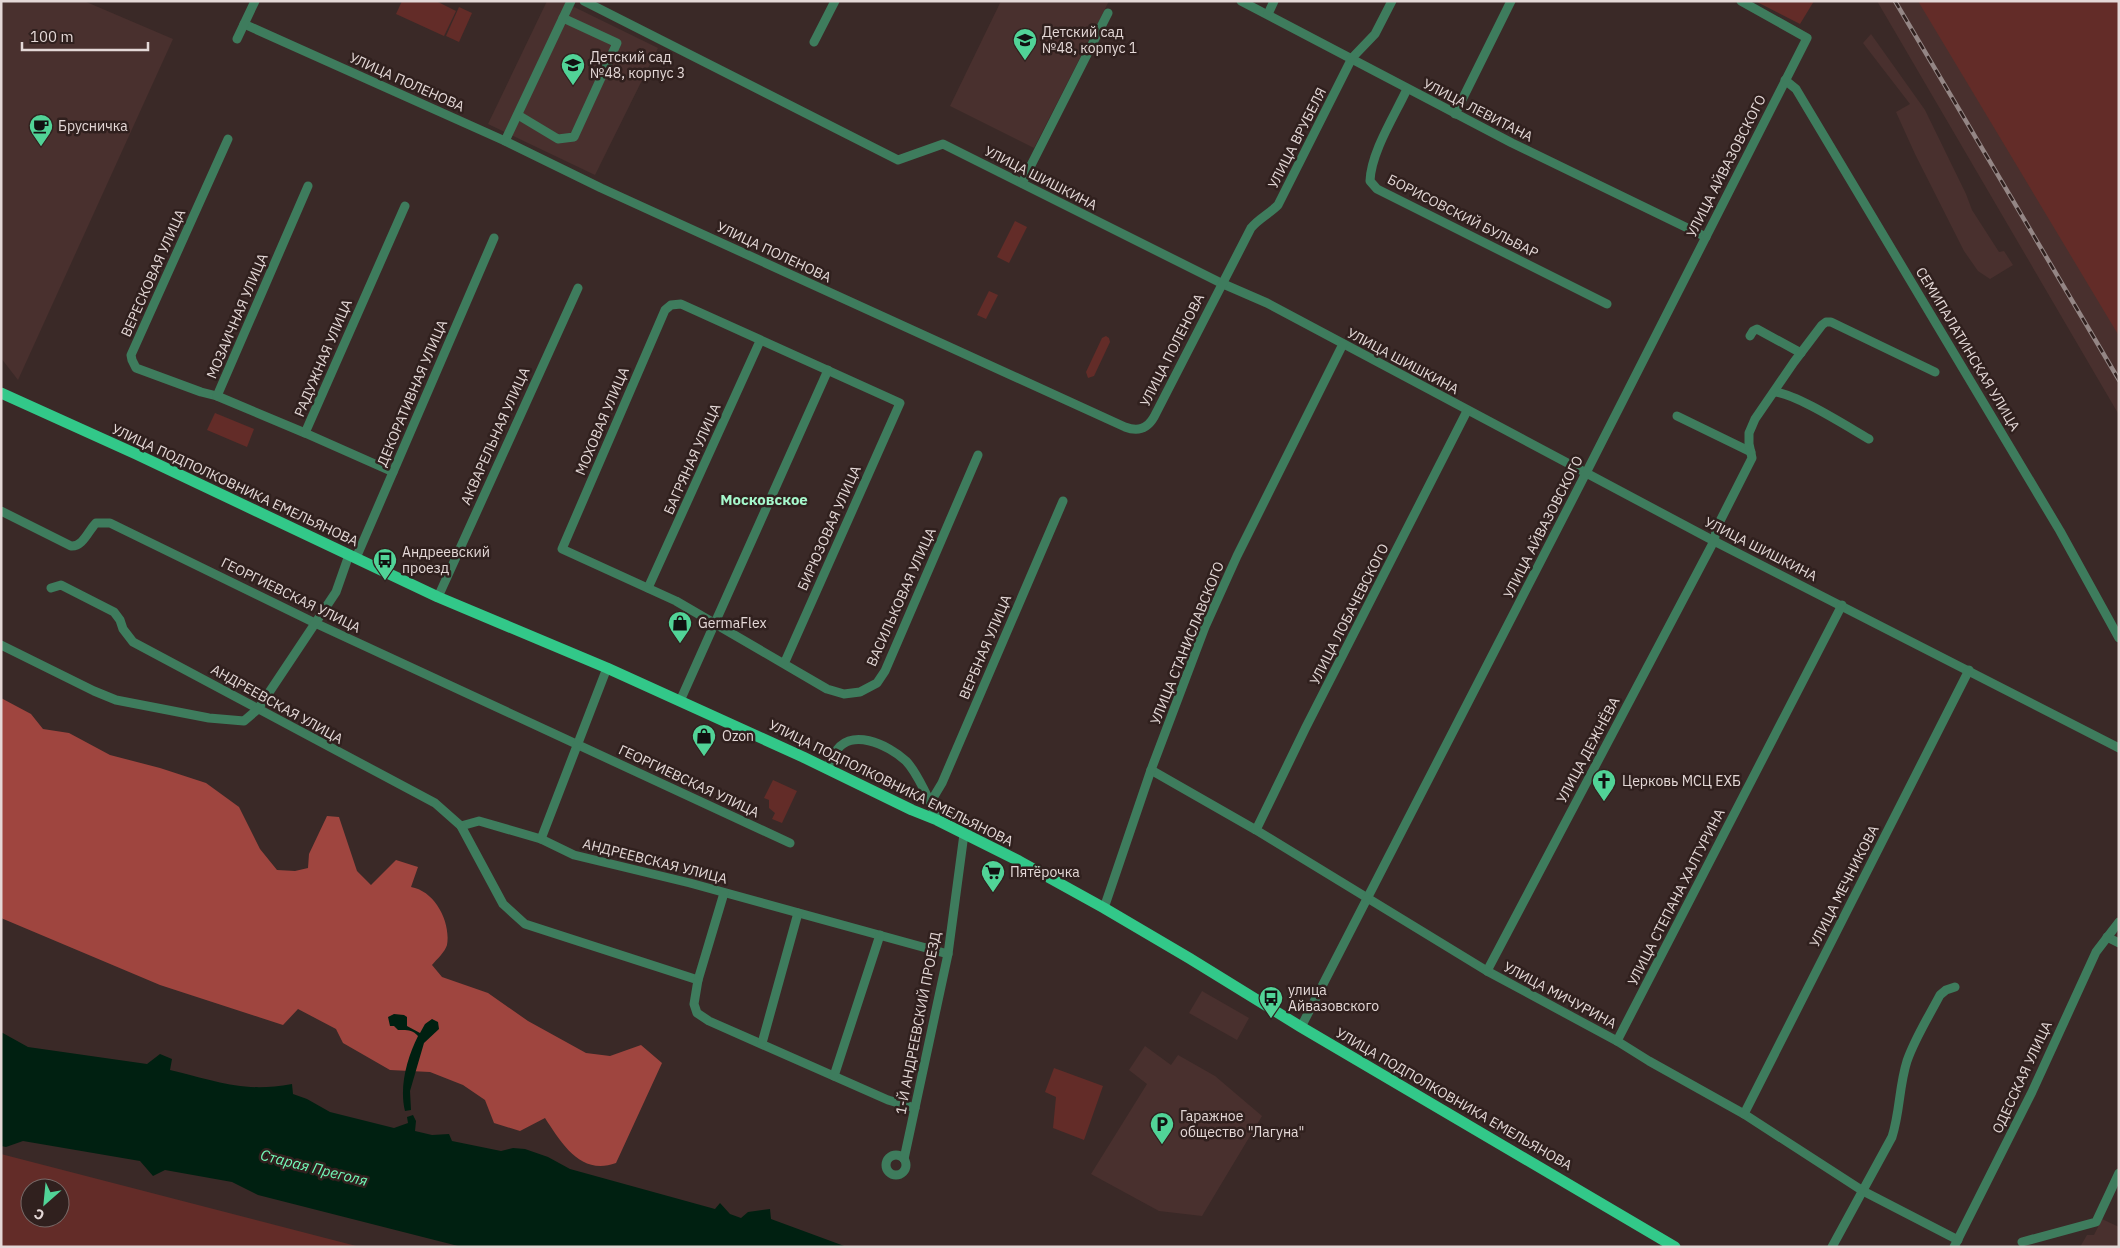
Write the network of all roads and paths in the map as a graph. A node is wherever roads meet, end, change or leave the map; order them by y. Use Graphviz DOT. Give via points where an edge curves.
graph roads {
  1 [pos="255,1"];
  2 [pos="571,1"];
  3 [pos="584,1"];
  4 [pos="835,1"];
  5 [pos="1241,1"];
  6 [pos="1274,1"];
  7 [pos="1392,1"];
  8 [pos="1511,1"];
  9 [pos="1741,1"];
  10 [pos="1108,13"];
  11 [pos="1268,14"];
  12 [pos="563,18"];
  13 [pos="244,24"];
  14 [pos="238,39"];
  15 [pos="814,42"];
  16 [pos="1352,58"];
  17 [pos="1785,80"];
  18 [pos="1407,89"];
  19 [pos="1456,114"];
  20 [pos="518,115"];
  21 [pos="228,139"];
  22 [pos="506,142"];
  23 [pos="1022,183"];
  24 [pos="308,186"];
  25 [pos="405,206"];
  26 [pos="1706,237"];
  27 [pos="494,238"];
  28 [pos="1221,283"];
  29 [pos="578,288"];
  30 [pos="1607,304"];
  31 [pos="1750,336"];
  32 [pos="760,341"];
  33 [pos="1343,344"];
  34 [pos="1801,353"];
  35 [pos="828,370"];
  36 [pos="1935,372"];
  37 [pos="1774,392"];
  38 [pos="1,393"];
  39 [pos="217,396"];
  40 [pos="900,403"];
  41 [pos="1467,411"];
  42 [pos="1677,416"];
  43 [pos="305,433"];
  44 [pos="1869,439"];
  45 [pos="1751,452"];
  46 [pos="978,455"];
  47 [pos="393,472"];
  48 [pos="1586,473"];
  49 [pos="1063,501"];
  50 [pos="1,511"];
  51 [pos="1714,541"];
  52 [pos="352,557"];
  53 [pos="51,588"];
  54 [pos="648,588"];
  55 [pos="438,596"];
  56 [pos="1842,605"];
  57 [pos="715,622"];
  58 [pos="315,623"];
  59 [pos="2119,638"];
  60 [pos="1,645"];
  61 [pos="784,664"];
  62 [pos="607,668"];
  63 [pos="1969,670"];
  64 [pos="680,701"];
  65 [pos="258,709"];
  66 [pos="577,745"];
  67 [pos="2119,748"];
  68 [pos="828,769"];
  69 [pos="1151,770"];
  70 [pos="930,802"];
  71 [pos="936,820"];
  72 [pos="461,826"];
  73 [pos="1256,830"];
  74 [pos="964,834"];
  75 [pos="541,839"];
  76 [pos="790,842"];
  77 [pos="724,893"];
  78 [pos="1367,898"];
  79 [pos="1104,908"];
  80 [pos="798,913"];
  81 [pos="2119,922"];
  82 [pos="880,935"];
  83 [pos="2107,937"];
  84 [pos="2119,944"];
  85 [pos="948,954"];
  86 [pos="1487,971"];
  87 [pos="698,980"];
  88 [pos="1955,987"];
  89 [pos="1301,1027"];
  90 [pos="1617,1041"];
  91 [pos="762,1043"];
  92 [pos="834,1076"];
  93 [pos="915,1108"];
  94 [pos="1744,1114"];
  95 [pos="904,1159"];
  96 [pos="2119,1173"];
  97 [pos="1863,1191"];
  98 [pos="2022,1242"];
  99 [pos="1956,1243"];
  100 [pos="1675,1247"];
  101 [pos="1832,1247"];
  1 -- 13 [label="street"];
  2 -- 12 [label="street"];
  3 -- 23 [label="street, УЛИЦА ШИШКИНА" via="898,160 943,144"];
  4 -- 15 [label="street"];
  5 -- 11 [label="street, УЛИЦА ЛЕВИТАНА"];
  6 -- 11 [label="street"];
  7 -- 16 [label="street, УЛИЦА ВРУБЕЛЯ" via="1375,34"];
  8 -- 19 [label="street"];
  9 -- 17 [label="street, УЛИЦА АЙВАЗОВСКОГО" via="1807,38"];
  10 -- 23 [label="street"];
  11 -- 16 [label="street, УЛИЦА ЛЕВИТАНА"];
  12 -- 20 [label="street"];
  12 -- 20 [label="street" via="617,44 574,138 558,139"];
  13 -- 14 [label="street"];
  13 -- 22 [label="street, УЛИЦА ПОЛЕНОВА"];
  16 -- 18 [label="street, УЛИЦА ЛЕВИТАНА"];
  16 -- 28 [label="street, УЛИЦА ВРУБЕЛЯ" via="1278,205 1251,228"];
  17 -- 26 [label="street, УЛИЦА АЙВАЗОВСКОГО"];
  17 -- 59 [label="street, СЕМИПАЛАТИНСКАЯ УЛИЦА" via="1796,89 2055,522"];
  18 -- 19 [label="street, УЛИЦА ЛЕВИТАНА"];
  18 -- 30 [label="street, БОРИСОВСКИЙ БУЛЬВАР" via="1378,150 1370,181 1378,189"];
  19 -- 26 [label="street, УЛИЦА ЛЕВИТАНА"];
  20 -- 22 [label="street"];
  21 -- 39 [label="street, ВЕРЕСКОВАЯ УЛИЦА" via="131,355 136,368"];
  22 -- 28 [label="street, УЛИЦА ПОЛЕНОВА" via="1130,429 1141,430 1150,424"];
  23 -- 28 [label="street, УЛИЦА ШИШКИНА"];
  24 -- 39 [label="street, МОЗАИЧНАЯ УЛИЦА"];
  25 -- 43 [label="street, РАДУЖНАЯ УЛИЦА"];
  26 -- 48 [label="street, УЛИЦА АЙВАЗОВСКОГО"];
  27 -- 47 [label="street, ДЕКОРАТИВНАЯ УЛИЦА"];
  28 -- 33 [label="street, УЛИЦА ШИШКИНА" via="1267,303"];
  29 -- 55 [label="street, АКВАРЕЛЬНАЯ УЛИЦА"];
  31 -- 34 [label="street" via="1757,329"];
  32 -- 35 [label="street, МОХОВАЯ УЛИЦА"];
  32 -- 54 [label="street, БАГРЯНАЯ УЛИЦА"];
  32 -- 54 [label="street, МОХОВАЯ УЛИЦА" via="681,304 666,310 562,549"];
  33 -- 41 [label="street, УЛИЦА ШИШКИНА"];
  33 -- 69 [label="street, УЛИЦА СТАНИСЛАВСКОГО" via="1217,600"];
  34 -- 36 [label="street, УЛИЦА ДЕЖНЁВА" via="1826,322"];
  34 -- 37 [label="street, УЛИЦА ДЕЖНЁВА"];
  35 -- 40 [label="street, МОХОВАЯ УЛИЦА"];
  35 -- 57 [label="street"];
  37 -- 44 [label="street" via="1798,400"];
  37 -- 45 [label="street, УЛИЦА ДЕЖНЁВА" via="1749,433"];
  38 -- 52 [label="main road, УЛИЦА ПОДПОЛКОВНИКА ЕМЕЛЬЯНОВА"];
  39 -- 43 [label="street, МОЗАИЧНАЯ УЛИЦА"];
  40 -- 61 [label="street, БИРЮЗОВАЯ УЛИЦА"];
  41 -- 48 [label="street, УЛИЦА ШИШКИНА"];
  41 -- 73 [label="street, УЛИЦА ЛОБАЧЕВСКОГО"];
  42 -- 45 [label="street"];
  43 -- 47 [label="street, РАДУЖНАЯ УЛИЦА"];
  45 -- 51 [label="street, УЛИЦА ДЕЖНЁВА" via="1752,458 1717,527"];
  46 -- 61 [label="street, ВАСИЛЬКОВАЯ УЛИЦА" via="877,683 860,692 844,694 827,689"];
  47 -- 52 [label="street, ДЕКОРАТИВНАЯ УЛИЦА"];
  48 -- 51 [label="street, УЛИЦА ШИШКИНА"];
  48 -- 78 [label="street, УЛИЦА АЙВАЗОВСКОГО"];
  49 -- 70 [label="street, ВЕРБНАЯ УЛИЦА" via="942,783"];
  50 -- 58 [label="street, ГЕОРГИЕВСКАЯ УЛИЦА" via="71,546 82,543 96,523 110,524"];
  51 -- 56 [label="street, УЛИЦА ШИШКИНА"];
  51 -- 86 [label="street, УЛИЦА ДЕЖНЁВА"];
  52 -- 55 [label="main road, УЛИЦА ПОДПОЛКОВНИКА ЕМЕЛЬЯНОВА"];
  52 -- 58 [label="street, ДЕКОРАТИВНАЯ УЛИЦА" via="336,592"];
  53 -- 65 [label="street, АНДРЕЕВСКАЯ УЛИЦА" via="61,586 114,612 133,642"];
  54 -- 57 [label="street, МОХОВАЯ УЛИЦА"];
  55 -- 62 [label="main road, УЛИЦА ПОДПОЛКОВНИКА ЕМЕЛЬЯНОВА"];
  56 -- 63 [label="street, УЛИЦА ШИШКИНА"];
  56 -- 90 [label="street, УЛИЦА СТЕПАНА ХАЛТУРИНА"];
  57 -- 61 [label="street, МОХОВАЯ УЛИЦА"];
  57 -- 64 [label="street"];
  58 -- 65 [label="street, ДЕКОРАТИВНАЯ УЛИЦА"];
  58 -- 66 [label="street, ГЕОРГИЕВСКАЯ УЛИЦА"];
  60 -- 65 [label="street" via="116,700 209,718 244,721"];
  62 -- 64 [label="main road, УЛИЦА ПОДПОЛКОВНИКА ЕМЕЛЬЯНОВА"];
  62 -- 66 [label="street"];
  63 -- 67 [label="street, УЛИЦА ШИШКИНА"];
  63 -- 94 [label="street, УЛИЦА МЕЧНИКОВА"];
  64 -- 68 [label="main road, УЛИЦА ПОДПОЛКОВНИКА ЕМЕЛЬЯНОВА"];
  65 -- 72 [label="street, АНДРЕЕВСКАЯ УЛИЦА" via="435,804"];
  66 -- 75 [label="street"];
  66 -- 76 [label="street, ГЕОРГИЕВСКАЯ УЛИЦА"];
  68 -- 70 [label="street" via="836,749 846,740 858,738 895,752 908,763"];
  68 -- 71 [label="main road, УЛИЦА ПОДПОЛКОВНИКА ЕМЕЛЬЯНОВА"];
  69 -- 73 [label="street, УЛИЦА МИЧУРИНА"];
  69 -- 79 [label="street, УЛИЦА СТАНИСЛАВСКОГО"];
  70 -- 71 [label="street"];
  71 -- 74 [label="main road, УЛИЦА ПОДПОЛКОВНИКА ЕМЕЛЬЯНОВА"];
  72 -- 75 [label="street, АНДРЕЕВСКАЯ УЛИЦА" via="478,821"];
  72 -- 87 [label="street" via="503,904 525,924"];
  73 -- 78 [label="street, УЛИЦА МИЧУРИНА"];
  74 -- 79 [label="main road, УЛИЦА ПОДПОЛКОВНИКА ЕМЕЛЬЯНОВА"];
  74 -- 85 [label="street, 1-Й АНДРЕЕВСКИЙ ПРОЕЗД"];
  75 -- 77 [label="street, АНДРЕЕВСКАЯ УЛИЦА" via="574,855"];
  77 -- 80 [label="street, АНДРЕЕВСКАЯ УЛИЦА"];
  77 -- 87 [label="street"];
  78 -- 86 [label="street, УЛИЦА МИЧУРИНА"];
  78 -- 89 [label="street, УЛИЦА АЙВАЗОВСКОГО"];
  79 -- 89 [label="main road, УЛИЦА ПОДПОЛКОВНИКА ЕМЕЛЬЯНОВА"];
  80 -- 82 [label="street, АНДРЕЕВСКАЯ УЛИЦА"];
  80 -- 91 [label="street"];
  81 -- 83 [label="street, ОДЕССКАЯ УЛИЦА"];
  82 -- 85 [label="street, АНДРЕЕВСКАЯ УЛИЦА"];
  82 -- 92 [label="street"];
  83 -- 84 [label="street"];
  83 -- 99 [label="street, ОДЕССКАЯ УЛИЦА" via="2096,952 2032,1092"];
  85 -- 93 [label="street, 1-Й АНДРЕЕВСКИЙ ПРОЕЗД"];
  86 -- 90 [label="street, УЛИЦА МИЧУРИНА"];
  87 -- 91 [label="street" via="694,1004 697,1013"];
  88 -- 97 [label="street" via="1940,995 1907,1060 1897,1124"];
  89 -- 100 [label="main road, УЛИЦА ПОДПОЛКОВНИКА ЕМЕЛЬЯНОВА"];
  90 -- 94 [label="street, УЛИЦА МИЧУРИНА"];
  91 -- 92 [label="street"];
  92 -- 93 [label="street"];
  93 -- 95 [label="street, 1-Й АНДРЕЕВСКИЙ ПРОЕЗД"];
  94 -- 97 [label="street, УЛИЦА МИЧУРИНА"];
  96 -- 98 [label="street" via="2096,1222"];
  97 -- 99 [label="street, УЛИЦА МИЧУРИНА"];
  97 -- 101 [label="street"];
}
